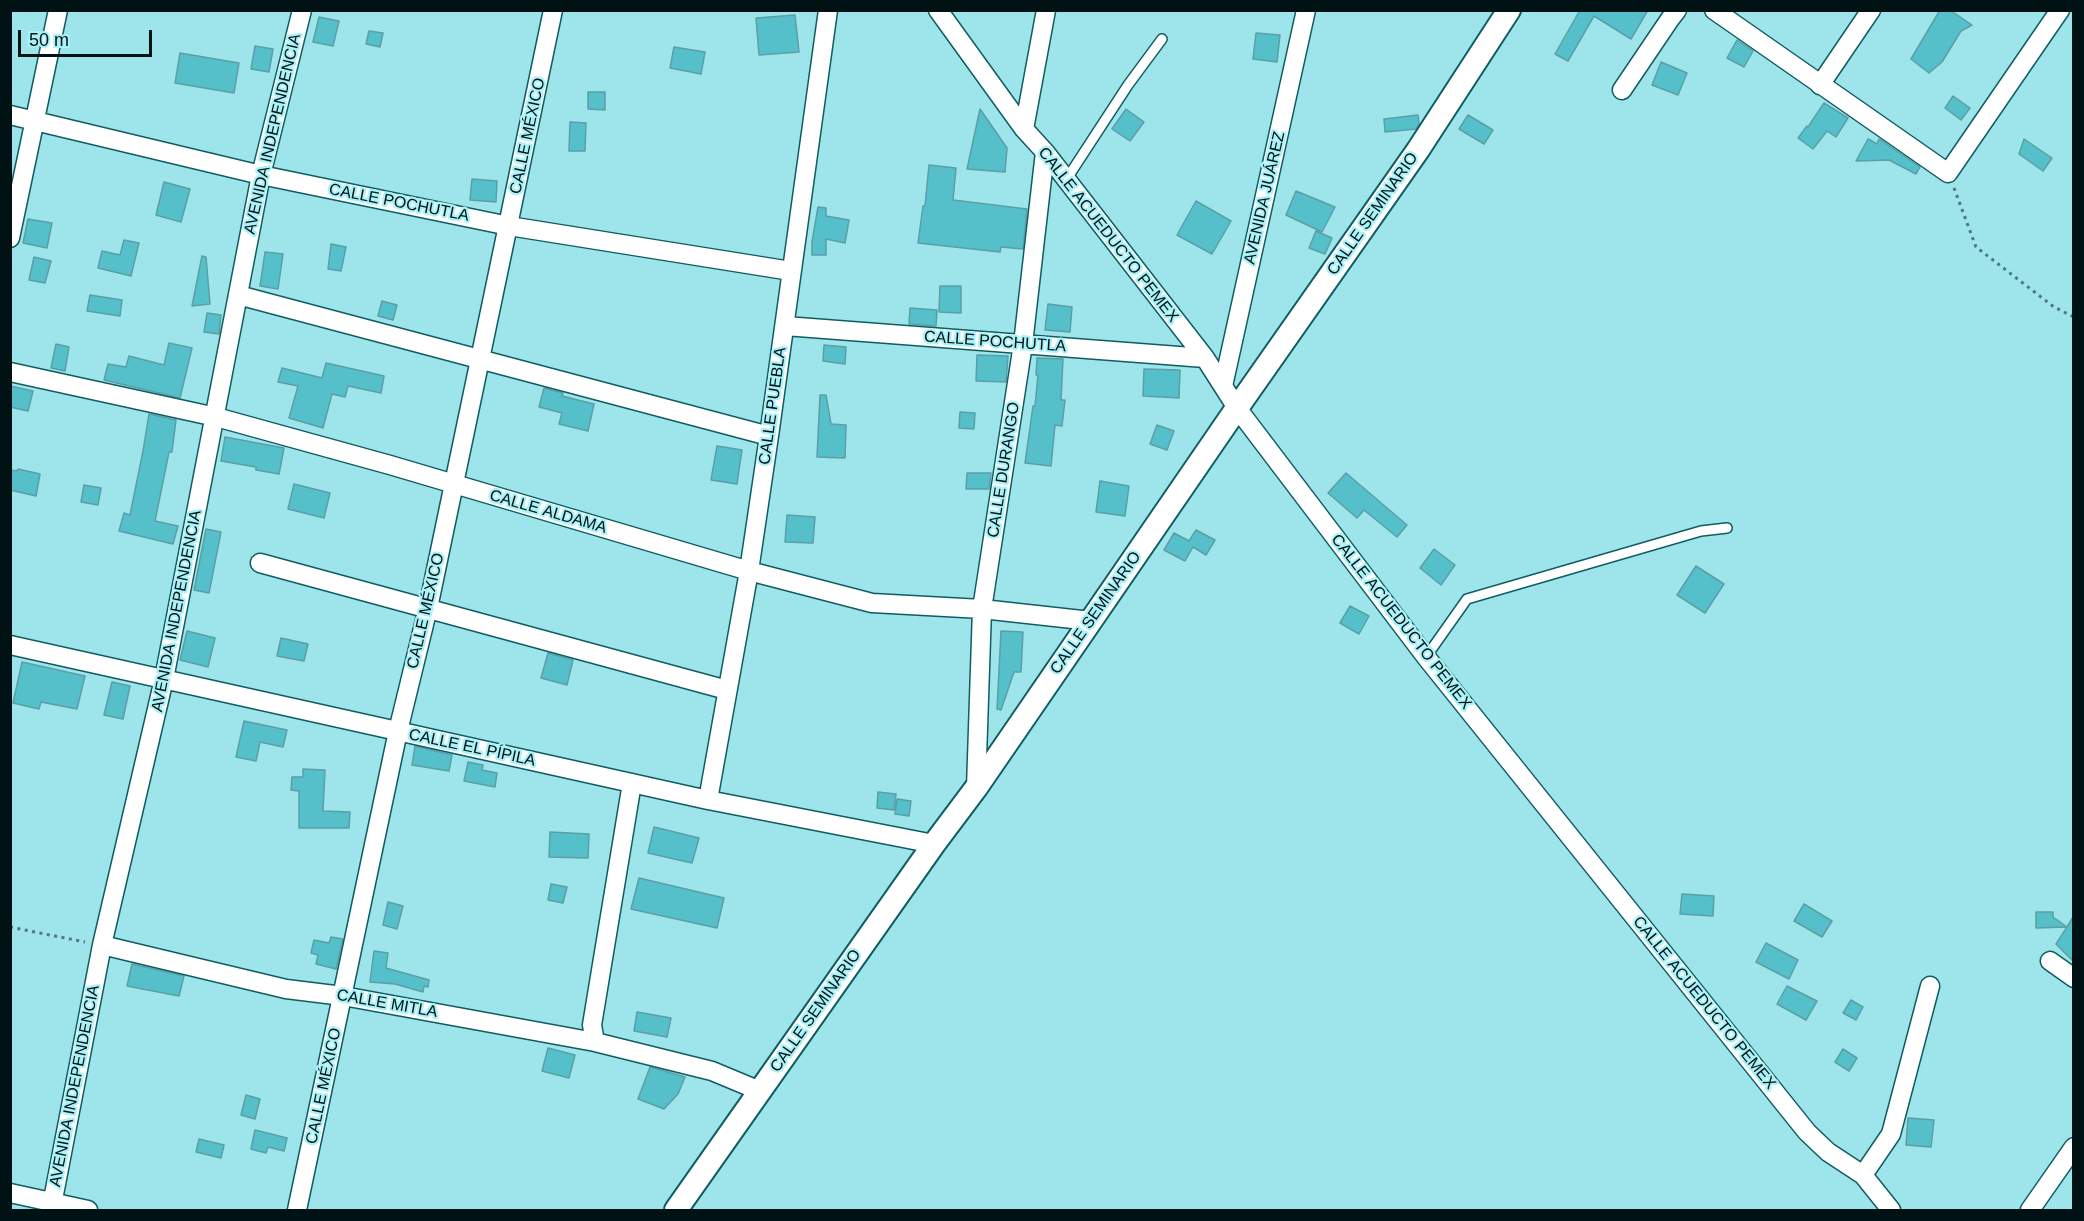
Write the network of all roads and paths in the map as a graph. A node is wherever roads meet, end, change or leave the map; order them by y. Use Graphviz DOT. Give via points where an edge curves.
graph roads {
  1 [pos="58,10"];
  2 [pos="302,10"];
  3 [pos="553,10"];
  4 [pos="828,10"];
  5 [pos="938,10"];
  6 [pos="1046,10"];
  7 [pos="1306,10"];
  8 [pos="1509,10"];
  9 [pos="1677,10"];
  10 [pos="1714,10"];
  11 [pos="1871,10"];
  12 [pos="2060,10"];
  13 [pos="1162,39"];
  14 [pos="1820,85"];
  15 [pos="1622,90"];
  16 [pos="10,115"];
  17 [pos="35,122"];
  18 [pos="1024,129"];
  19 [pos="1045,152"];
  20 [pos="1948,173"];
  21 [pos="261,175"];
  22 [pos="1066,180"];
  23 [pos="509,226"];
  24 [pos="10,238"];
  25 [pos="791,271"];
  26 [pos="238,294"];
  27 [pos="2073,317"];
  28 [pos="785,326"];
  29 [pos="1023,344"];
  30 [pos="1205,358"];
  31 [pos="480,360"];
  32 [pos="10,372"];
  33 [pos="1223,386"];
  34 [pos="1237,408"];
  35 [pos="216,417"];
  36 [pos="769,436"];
  37 [pos="453,484"];
  38 [pos="1727,528"];
  39 [pos="260,563"];
  40 [pos="749,571"];
  41 [pos="428,608"];
  42 [pos="982,609"];
  43 [pos="1091,621"];
  44 [pos="10,645"];
  45 [pos="1426,657"];
  46 [pos="164,679"];
  47 [pos="727,690"];
  48 [pos="398,731"];
  49 [pos="632,783"];
  50 [pos="976,788"];
  51 [pos="708,800"];
  52 [pos="934,844"];
  53 [pos="10,927"];
  54 [pos="102,945"];
  55 [pos="2050,961"];
  56 [pos="2073,978"];
  57 [pos="1930,986"];
  58 [pos="343,996"];
  59 [pos="595,1042"];
  60 [pos="760,1090"];
  61 [pos="2073,1147"];
  62 [pos="1863,1175"];
  63 [pos="10,1193"];
  64 [pos="52,1207"];
  65 [pos="88,1210"];
  66 [pos="297,1210"];
  67 [pos="676,1210"];
  68 [pos="1891,1210"];
  69 [pos="2030,1210"];
  1 -- 17 [label="street"];
  2 -- 21 [label="street, AVENIDA INDEPENDENCIA"];
  3 -- 23 [label="street, CALLE MÉXICO"];
  4 -- 25 [label="street, CALLE PUEBLA"];
  5 -- 18 [label="street, CALLE ACUEDUCTO PEMEX"];
  6 -- 18 [label="street"];
  7 -- 33 [label="street, AVENIDA JUÁREZ"];
  8 -- 34 [label="street, CALLE SEMINARIO" via="1418,150"];
  9 -- 15 [label="street"];
  10 -- 14 [label="street"];
  11 -- 14 [label="street"];
  12 -- 20 [label="street"];
  13 -- 22 [label="lane"];
  14 -- 20 [label="street"];
  16 -- 17 [label="street, CALLE POCHUTLA"];
  17 -- 21 [label="street, CALLE POCHUTLA"];
  17 -- 24 [label="street"];
  18 -- 19 [label="street, CALLE ACUEDUCTO PEMEX"];
  19 -- 22 [label="street, CALLE ACUEDUCTO PEMEX"];
  19 -- 29 [label="street, CALLE DURANGO"];
  20 -- 27 [label="path" via="1976,247 2054,307"];
  21 -- 23 [label="street, CALLE POCHUTLA"];
  21 -- 26 [label="street, AVENIDA INDEPENDENCIA"];
  22 -- 30 [label="street, CALLE ACUEDUCTO PEMEX"];
  23 -- 25 [label="street, CALLE POCHUTLA"];
  23 -- 31 [label="street, CALLE MÉXICO"];
  25 -- 28 [label="street, CALLE PUEBLA"];
  26 -- 31 [label="street"];
  26 -- 35 [label="street, AVENIDA INDEPENDENCIA"];
  28 -- 29 [label="street, CALLE POCHUTLA"];
  28 -- 36 [label="street, CALLE PUEBLA"];
  29 -- 30 [label="street, CALLE POCHUTLA"];
  29 -- 42 [label="street, CALLE DURANGO"];
  30 -- 33 [label="street, CALLE ACUEDUCTO PEMEX"];
  31 -- 36 [label="street"];
  31 -- 37 [label="street, CALLE MÉXICO"];
  32 -- 35 [label="street, CALLE ALDAMA"];
  33 -- 34 [label="street, CALLE ACUEDUCTO PEMEX"];
  34 -- 43 [label="street, CALLE SEMINARIO"];
  34 -- 45 [label="street, CALLE ACUEDUCTO PEMEX"];
  35 -- 37 [label="street, CALLE ALDAMA"];
  35 -- 46 [label="street, AVENIDA INDEPENDENCIA"];
  36 -- 40 [label="street, CALLE PUEBLA"];
  37 -- 40 [label="street, CALLE ALDAMA"];
  37 -- 41 [label="street, CALLE MÉXICO"];
  38 -- 45 [label="lane" via="1701,531 1467,599"];
  39 -- 41 [label="street"];
  40 -- 42 [label="street, CALLE ALDAMA" via="873,603"];
  40 -- 47 [label="street, CALLE PUEBLA"];
  41 -- 47 [label="street"];
  41 -- 48 [label="street, CALLE MÉXICO"];
  42 -- 43 [label="street, CALLE ALDAMA"];
  42 -- 50 [label="street, CALLE DURANGO"];
  43 -- 50 [label="street, CALLE SEMINARIO"];
  44 -- 46 [label="street, CALLE EL PÍPILA"];
  45 -- 62 [label="street, CALLE ACUEDUCTO PEMEX" via="1807,1132 1828,1152"];
  46 -- 48 [label="street, CALLE EL PÍPILA"];
  46 -- 54 [label="street, AVENIDA INDEPENDENCIA"];
  47 -- 51 [label="street, CALLE PUEBLA"];
  48 -- 49 [label="street, CALLE EL PÍPILA"];
  48 -- 58 [label="street, CALLE MÉXICO"];
  49 -- 51 [label="street, CALLE EL PÍPILA"];
  49 -- 59 [label="street" via="592,1025"];
  50 -- 52 [label="street, CALLE SEMINARIO"];
  51 -- 52 [label="street, CALLE EL PÍPILA"];
  52 -- 60 [label="street, CALLE SEMINARIO"];
  53 -- 54 [label="path"];
  54 -- 58 [label="street, CALLE MITLA" via="286,989"];
  54 -- 64 [label="street, AVENIDA INDEPENDENCIA"];
  55 -- 56 [label="street"];
  57 -- 62 [label="street" via="1891,1134"];
  58 -- 59 [label="street, CALLE MITLA"];
  58 -- 66 [label="street, CALLE MÉXICO"];
  59 -- 60 [label="street, CALLE MITLA" via="712,1071"];
  60 -- 67 [label="street, CALLE SEMINARIO"];
  61 -- 69 [label="street"];
  62 -- 68 [label="street, CALLE ACUEDUCTO PEMEX"];
  63 -- 64 [label="street"];
  64 -- 65 [label="street"];
}
